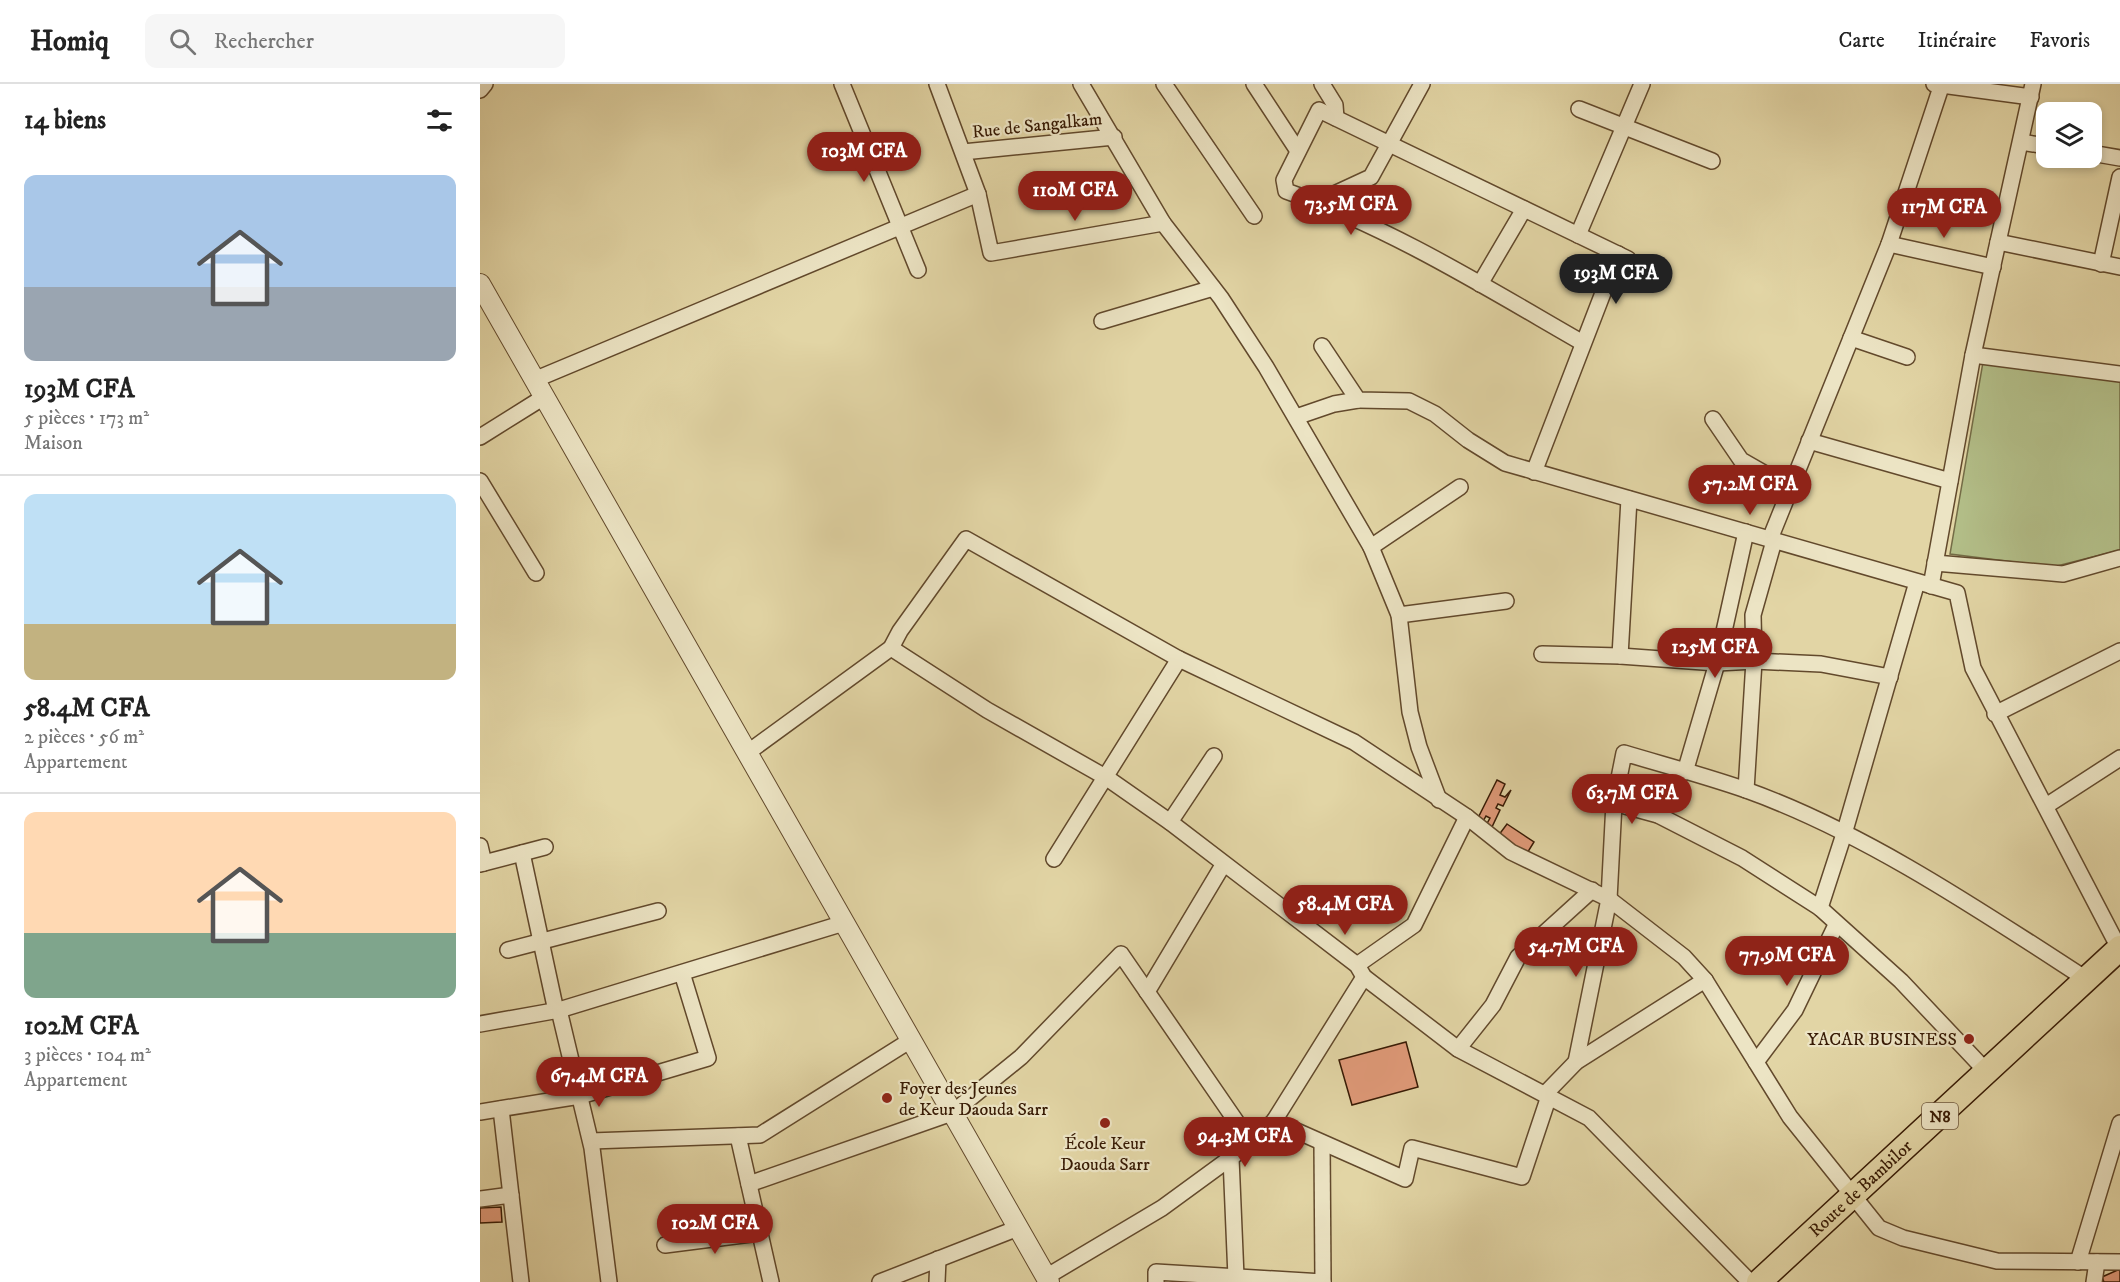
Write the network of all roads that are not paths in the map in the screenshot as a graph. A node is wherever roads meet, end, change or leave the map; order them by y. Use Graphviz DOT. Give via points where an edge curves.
graph roads {
  1 [pos="485,84"];
  2 [pos="842,84"];
  3 [pos="937,84"];
  4 [pos="1081,84"];
  5 [pos="1164,84"];
  6 [pos="1254,84"];
  7 [pos="1322,84"];
  8 [pos="1422,84"];
  9 [pos="1642,84"];
  10 [pos="1939,85"];
  11 [pos="480,90"];
  12 [pos="2032,90"];
  13 [pos="1579,109"];
  14 [pos="1336,118"];
  15 [pos="1624,126"];
  16 [pos="1114,137"];
  17 [pos="2020,142"];
  18 [pos="1389,144"];
  19 [pos="2036,144"];
  20 [pos="1298,150"];
  21 [pos="963,152"];
  22 [pos="2102,155"];
  23 [pos="2120,158"];
  24 [pos="1712,161"];
  25 [pos="2120,177"];
  26 [pos="978,194"];
  27 [pos="1317,202"];
  28 [pos="1524,209"];
  29 [pos="1254,216"];
  30 [pos="1163,223"];
  31 [pos="900,226"];
  32 [pos="1578,235"];
  33 [pos="1998,242"];
  34 [pos="1889,244"];
  35 [pos="2101,264"];
  36 [pos="1993,267"];
  37 [pos="2120,267"];
  38 [pos="918,270"];
  39 [pos="480,284"];
  40 [pos="1480,284"];
  41 [pos="1213,288"];
  42 [pos="1102,321"];
  43 [pos="1851,338"];
  44 [pos="1583,343"];
  45 [pos="1322,346"];
  46 [pos="1973,355"];
  47 [pos="1907,357"];
  48 [pos="2120,374"];
  49 [pos="539,388"];
  50 [pos="1358,400"];
  51 [pos="1296,417"];
  52 [pos="1713,419"];
  53 [pos="480,437"];
  54 [pos="1809,441"];
  55 [pos="1534,472"];
  56 [pos="480,480"];
  57 [pos="1950,482"];
  58 [pos="1460,486"];
  59 [pos="1790,488"];
  60 [pos="1629,499"];
  61 [pos="1746,532"];
  62 [pos="1772,540"];
  63 [pos="1371,547"];
  64 [pos="2120,558"];
  65 [pos="1935,563"];
  66 [pos="536,573"];
  67 [pos="1924,584"];
  68 [pos="1506,601"];
  69 [pos="1399,615"];
  70 [pos="891,648"];
  71 [pos="2120,651"];
  72 [pos="1542,654"];
  73 [pos="1620,656"];
  74 [pos="1179,659"];
  75 [pos="1754,661"];
  76 [pos="1717,663"];
  77 [pos="1890,677"];
  78 [pos="1995,714"];
  79 [pos="747,753"];
  80 [pos="1214,756"];
  81 [pos="2120,758"];
  82 [pos="1683,771"];
  83 [pos="1107,778"];
  84 [pos="1746,790"];
  85 [pos="1439,800"];
  86 [pos="1614,803"];
  87 [pos="2046,806"];
  88 [pos="1658,815"];
  89 [pos="1467,817"];
  90 [pos="1170,822"];
  91 [pos="1844,834"];
  92 [pos="480,846"];
  93 [pos="545,847"];
  94 [pos="522,853"];
  95 [pos="1054,859"];
  96 [pos="482,863"];
  97 [pos="1223,864"];
  98 [pos="1592,890"];
  99 [pos="1609,899"];
  100 [pos="1820,908"];
  101 [pos="658,911"];
  102 [pos="844,923"];
  103 [pos="1836,925"];
  104 [pos="541,941"];
  105 [pos="508,950"];
  106 [pos="2117,956"];
  107 [pos="1360,971"];
  108 [pos="682,972"];
  109 [pos="2086,979"];
  110 [pos="1705,981"];
  111 [pos="1147,992"];
  112 [pos="558,1010"];
  113 [pos="480,1024"];
  114 [pos="911,1040"];
  115 [pos="1458,1049"];
  116 [pos="1576,1062"];
  117 [pos="1756,1062"];
  118 [pos="1988,1072"];
  119 [pos="1547,1095"];
  120 [pos="580,1096"];
  121 [pos="501,1108"];
  122 [pos="480,1112"];
  123 [pos="952,1113"];
  124 [pos="1274,1122"];
  125 [pos="2120,1123"];
  126 [pos="738,1136"];
  127 [pos="591,1141"];
  128 [pos="1251,1143"];
  129 [pos="1322,1143"];
  130 [pos="1231,1158"];
  131 [pos="749,1184"];
  132 [pos="511,1195"];
  133 [pos="1852,1196"];
  134 [pos="480,1199"];
  135 [pos="1018,1228"];
  136 [pos="759,1233"];
  137 [pos="665,1245"];
  138 [pos="938,1259"];
  139 [pos="2078,1262"];
  140 [pos="2097,1262"];
  141 [pos="2120,1262"];
  142 [pos="1236,1277"];
  143 [pos="1048,1280"];
  144 [pos="521,1282"];
  145 [pos="609,1282"];
  146 [pos="771,1282"];
  147 [pos="880,1282"];
  148 [pos="937,1282"];
  149 [pos="1156,1282"];
  150 [pos="1323,1282"];
  151 [pos="1750,1282"];
  152 [pos="1759,1282"];
  153 [pos="2094,1282"];
  1 -- 11 [label="street"];
  2 -- 31 [label="street"];
  3 -- 21 [label="street"];
  4 -- 16 [label="street"];
  5 -- 29 [label="street"];
  6 -- 20 [label="street"];
  7 -- 14 [label="street" via="1335,105"];
  8 -- 18 [label="street"];
  9 -- 15 [label="street"];
  10 -- 12 [label="street"];
  10 -- 34 [label="street"];
  12 -- 17 [label="street"];
  13 -- 15 [label="street"];
  14 -- 18 [label="street"];
  14 -- 20 [label="street" via="1319,110"];
  15 -- 24 [label="street"];
  15 -- 32 [label="street"];
  16 -- 21 [label="street, Rue de Sangalkam"];
  16 -- 30 [label="street"];
  17 -- 19 [label="street"];
  17 -- 33 [label="street"];
  18 -- 27 [label="street" via="1371,177"];
  18 -- 28 [label="street"];
  20 -- 27 [label="street" via="1283,185 1286,191"];
  21 -- 26 [label="street"];
  22 -- 23 [label="street"];
  25 -- 35 [label="street"];
  26 -- 30 [label="street" via="991,253"];
  26 -- 31 [label="street"];
  27 -- 40 [label="street" via="1426,253"];
  28 -- 32 [label="street"];
  28 -- 40 [label="street"];
  30 -- 41 [label="street"];
  31 -- 38 [label="street"];
  31 -- 49 [label="street"];
  32 -- 44 [label="street" via="1623,257"];
  33 -- 35 [label="street"];
  33 -- 36 [label="street"];
  34 -- 36 [label="street"];
  34 -- 43 [label="street"];
  35 -- 37 [label="street"];
  36 -- 46 [label="street"];
  39 -- 49 [label="street"];
  40 -- 44 [label="street"];
  41 -- 42 [label="street"];
  41 -- 51 [label="street"];
  43 -- 47 [label="street"];
  43 -- 54 [label="street"];
  44 -- 55 [label="street"];
  45 -- 50 [label="street"];
  46 -- 48 [label="street"];
  46 -- 57 [label="street"];
  49 -- 53 [label="street"];
  49 -- 79 [label="street"];
  50 -- 51 [label="street"];
  50 -- 55 [label="street" via="1409,401 1435,414 1505,463"];
  51 -- 63 [label="street"];
  52 -- 59 [label="street" via="1741,460"];
  54 -- 57 [label="street"];
  54 -- 59 [label="street"];
  55 -- 60 [label="street"];
  56 -- 66 [label="street"];
  57 -- 65 [label="street"];
  58 -- 63 [label="street"];
  59 -- 62 [label="street"];
  60 -- 61 [label="street"];
  60 -- 73 [label="street"];
  61 -- 62 [label="street"];
  61 -- 76 [label="street"];
  62 -- 67 [label="street"];
  62 -- 75 [label="street" via="1753,615"];
  63 -- 69 [label="street"];
  64 -- 65 [label="street" via="2063,574"];
  65 -- 67 [label="street"];
  67 -- 77 [label="street"];
  67 -- 78 [label="street" via="1957,593 1973,668"];
  68 -- 69 [label="street"];
  69 -- 85 [label="street" via="1410,712"];
  70 -- 74 [label="street" via="966,539"];
  70 -- 79 [label="street"];
  70 -- 83 [label="street" via="987,710"];
  71 -- 78 [label="street"];
  72 -- 73 [label="street"];
  73 -- 76 [label="street"];
  74 -- 83 [label="street"];
  74 -- 85 [label="street" via="1354,742"];
  75 -- 76 [label="street"];
  75 -- 77 [label="street" via="1821,664"];
  75 -- 84 [label="street"];
  76 -- 82 [label="street"];
  77 -- 91 [label="street"];
  78 -- 87 [label="street"];
  79 -- 102 [label="street"];
  80 -- 90 [label="street"];
  81 -- 87 [label="street"];
  82 -- 84 [label="street"];
  82 -- 86 [label="street" via="1624,753"];
  82 -- 88 [label="street"];
  83 -- 90 [label="street"];
  83 -- 95 [label="street"];
  84 -- 91 [label="street"];
  85 -- 89 [label="street"];
  86 -- 88 [label="street"];
  86 -- 99 [label="street"];
  87 -- 106 [label="street"];
  88 -- 100 [label="street" via="1742,858"];
  89 -- 98 [label="street" via="1511,852"];
  89 -- 107 [label="street" via="1414,925"];
  90 -- 97 [label="street"];
  91 -- 100 [label="street"];
  91 -- 109 [label="street" via="1935,884"];
  92 -- 96 [label="street"];
  93 -- 94 [label="street"];
  94 -- 96 [label="street"];
  94 -- 104 [label="street"];
  97 -- 107 [label="street"];
  97 -- 111 [label="street"];
  98 -- 99 [label="street"];
  98 -- 115 [label="street" via="1518,957 1493,1005"];
  99 -- 110 [label="street" via="1684,957"];
  99 -- 116 [label="street"];
  100 -- 103 [label="street"];
  101 -- 104 [label="street"];
  102 -- 108 [label="street"];
  102 -- 114 [label="street"];
  103 -- 117 [label="street" via="1794,1010"];
  103 -- 118 [label="street" via="1901,981"];
  104 -- 105 [label="street"];
  104 -- 112 [label="street"];
  106 -- 109 [label="main road, Route de Bambilor / N8"];
  107 -- 115 [label="street"];
  107 -- 124 [label="street"];
  108 -- 112 [label="street"];
  108 -- 120 [label="street" via="708,1058"];
  109 -- 118 [label="main road, Route de Bambilor / N8"];
  110 -- 116 [label="street"];
  110 -- 117 [label="street"];
  111 -- 123 [label="street" via="1121,954 1021,1057"];
  111 -- 128 [label="street"];
  112 -- 113 [label="street"];
  112 -- 120 [label="street"];
  114 -- 123 [label="street"];
  114 -- 126 [label="street" via="760,1135"];
  115 -- 119 [label="street"];
  116 -- 119 [label="street"];
  117 -- 133 [label="street" via="1790,1117"];
  118 -- 133 [label="main road, Route de Bambilor / N8"];
  119 -- 129 [label="street" via="1522,1177 1412,1148 1405,1179"];
  119 -- 151 [label="street" via="1589,1118"];
  120 -- 121 [label="street"];
  120 -- 127 [label="street"];
  121 -- 122 [label="street"];
  121 -- 132 [label="street"];
  123 -- 131 [label="street"];
  123 -- 135 [label="street"];
  124 -- 128 [label="street"];
  124 -- 129 [label="street"];
  125 -- 139 [label="street"];
  126 -- 127 [label="street"];
  126 -- 131 [label="street"];
  127 -- 145 [label="street"];
  128 -- 130 [label="street"];
  129 -- 150 [label="street"];
  130 -- 142 [label="street"];
  130 -- 143 [label="street" via="1162,1208"];
  131 -- 136 [label="street"];
  132 -- 134 [label="street"];
  132 -- 144 [label="street"];
  133 -- 139 [label="street" via="1879,1228 1903,1238 1997,1261"];
  133 -- 152 [label="main road, Route de Bambilor / N8"];
  135 -- 138 [label="street"];
  135 -- 143 [label="street"];
  136 -- 137 [label="street"];
  136 -- 146 [label="street"];
  138 -- 147 [label="street"];
  138 -- 148 [label="street"];
  139 -- 140 [label="street"];
  140 -- 141 [label="street"];
  140 -- 153 [label="street"];
  142 -- 149 [label="street" via="1156,1272"];
  142 -- 150 [label="street"];
}
